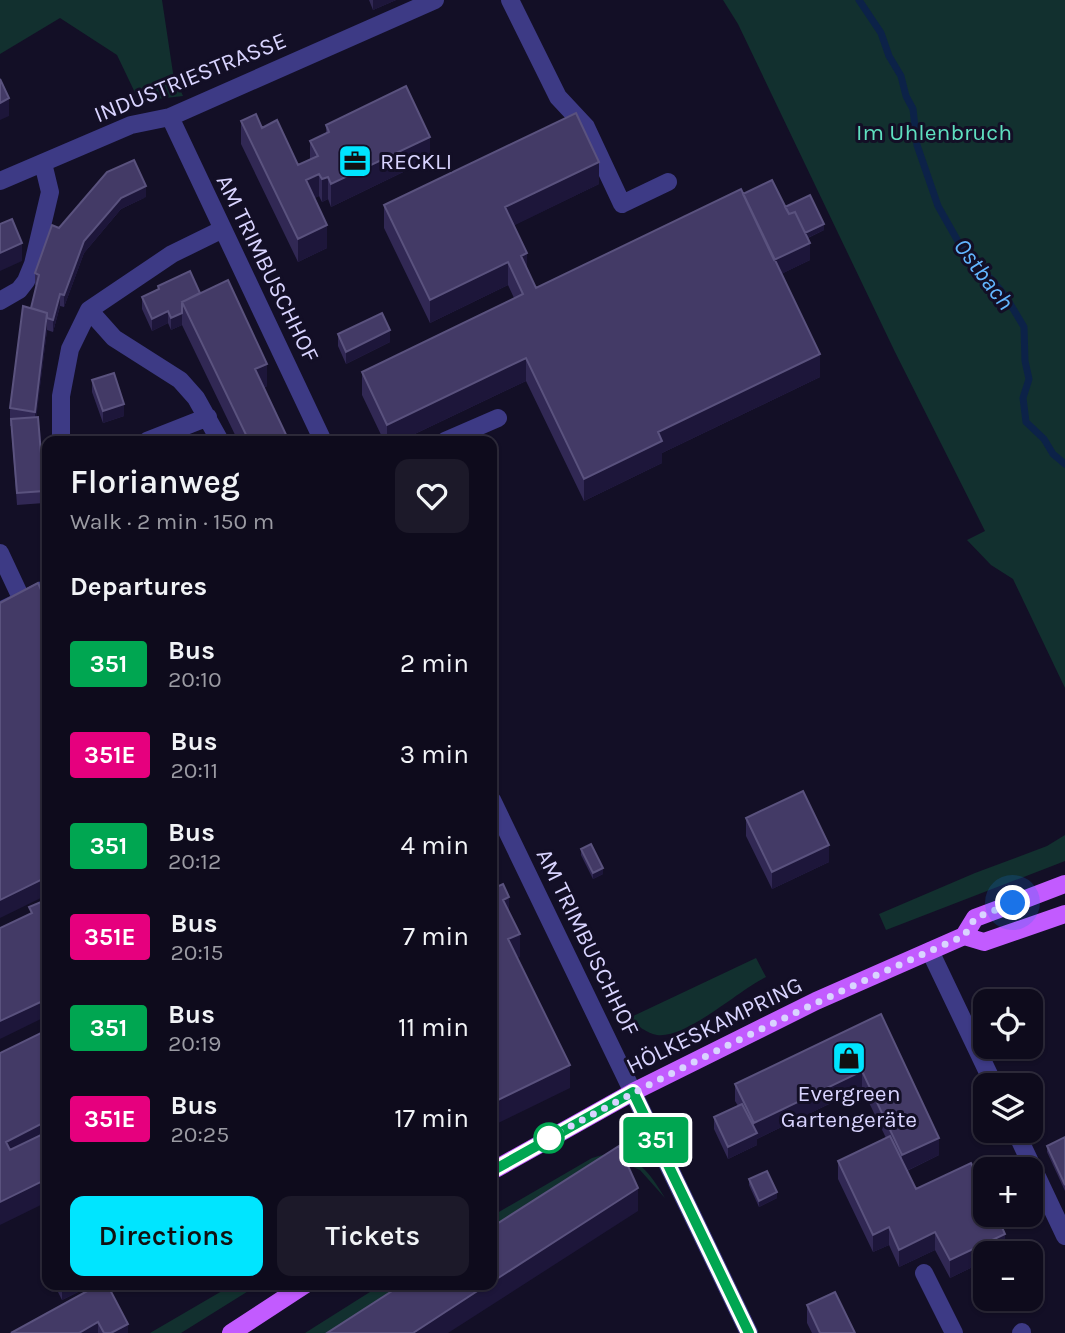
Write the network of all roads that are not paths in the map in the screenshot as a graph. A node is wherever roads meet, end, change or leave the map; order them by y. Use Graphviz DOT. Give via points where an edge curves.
graph roads {
  1 [pos="435,0"];
  2 [pos="510,0"];
  3 [pos="170,117"];
  4 [pos="43,163"];
  5 [pos="0,181"];
  6 [pos="668,182"];
  7 [pos="221,230"];
  8 [pos="0,302"];
  9 [pos="89,310"];
  10 [pos="208,417"];
  11 [pos="498,418"];
  12 [pos="61,436"];
  13 [pos="160,436"];
  14 [pos="218,436"];
  15 [pos="321,436"];
  16 [pos="457,436"];
  17 [pos="0,553"];
  18 [pos="42,590"];
  19 [pos="22,600"];
  20 [pos="0,611"];
  21 [pos="498,829"];
  22 [pos="1065,884"];
  23 [pos="1065,914"];
  24 [pos="964,936"];
  25 [pos="930,951"];
  26 [pos="988,1073"];
  27 [pos="633,1092"];
  28 [pos="1021,1143"];
  29 [pos="497,1168"];
  30 [pos="1065,1236"];
  31 [pos="924,1273"];
  32 [pos="297,1290"];
  33 [pos="231,1333"];
  34 [pos="749,1333"];
  35 [pos="954,1333"];
  1 -- 3 [label="street, INDUSTRIESTRASSE"];
  2 -- 6 [label="street" via="558,97 586,127 622,204"];
  3 -- 4 [label="street, INDUSTRIESTRASSE" via="131,125"];
  3 -- 7 [label="street, AM TRIMBUSCHHOF"];
  4 -- 5 [label="street, INDUSTRIESTRASSE"];
  4 -- 8 [label="street" via="50,192 33,264 19,290"];
  7 -- 9 [label="street" via="172,254"];
  7 -- 15 [label="street, AM TRIMBUSCHHOF"];
  9 -- 10 [label="street" via="114,338 180,380"];
  9 -- 12 [label="street" via="70,349 61,396"];
  10 -- 13 [label="street"];
  10 -- 14 [label="street"];
  11 -- 16 [label="street"];
  17 -- 19 [label="street"];
  18 -- 19 [label="street"];
  19 -- 20 [label="street"];
  21 -- 27 [label="street, AM TRIMBUSCHHOF"];
  22 -- 24 [label="main road, HÖLKESKAMPRING" via="975,918"];
  23 -- 24 [label="main road, HÖLKESKAMPRING" via="984,942"];
  24 -- 25 [label="main road, HÖLKESKAMPRING"];
  25 -- 26 [label="street"];
  25 -- 27 [label="main road, HÖLKESKAMPRING" via="816,1001"];
  27 -- 29 [label="main road, HÖLKESKAMPRING"];
  27 -- 34 [label="street, AM TRIMBUSCHHOF"];
  28 -- 30 [label="street"];
  31 -- 35 [label="street"];
  32 -- 33 [label="main road"];
}
